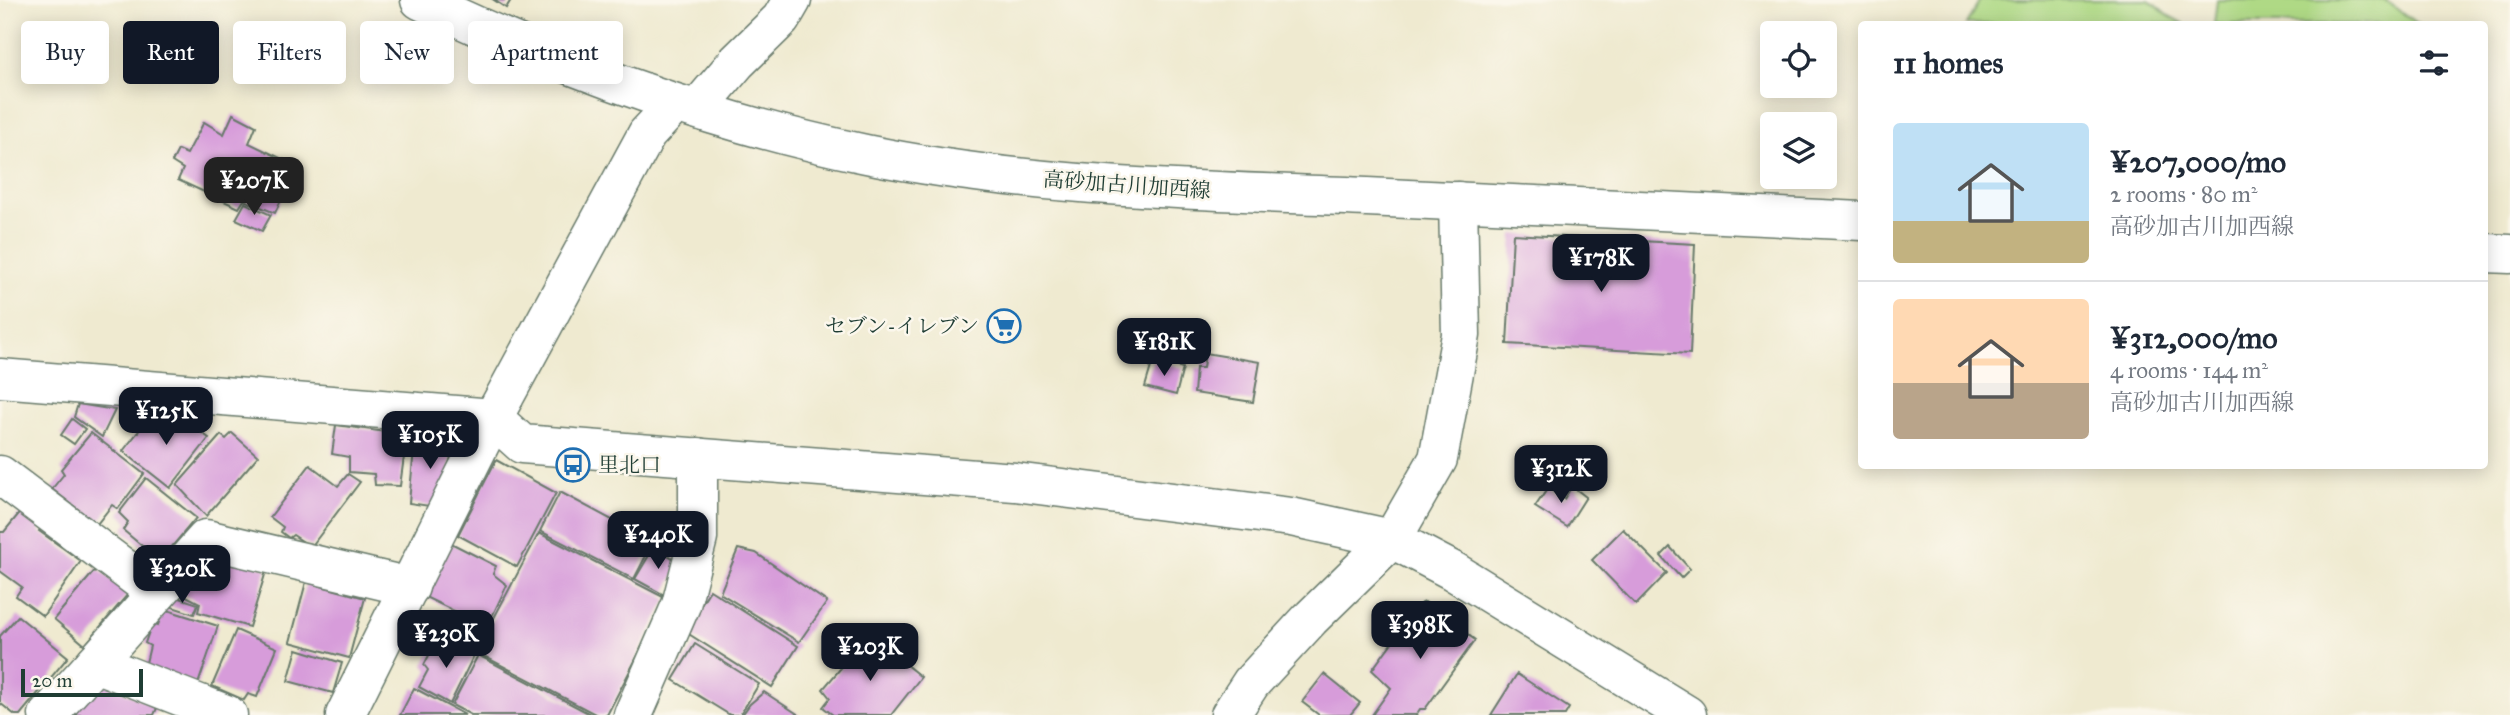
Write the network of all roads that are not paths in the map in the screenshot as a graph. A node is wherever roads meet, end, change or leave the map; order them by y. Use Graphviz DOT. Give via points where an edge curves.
graph roads {
  1 [pos="420,0"];
  2 [pos="792,0"];
  3 [pos="686,107"];
  4 [pos="1458,201"];
  5 [pos="1858,221"];
  6 [pos="2488,253"];
  7 [pos="2510,254"];
  8 [pos="0,378"];
  9 [pos="493,418"];
  10 [pos="698,457"];
  11 [pos="0,475"];
  12 [pos="1392,539"];
  13 [pos="410,587"];
  14 [pos="157,593"];
  15 [pos="95,663"];
  16 [pos="48,715"];
  17 [pos="228,715"];
  18 [pos="345,715"];
  19 [pos="633,715"];
  20 [pos="1230,715"];
  21 [pos="1687,715"];
  1 -- 3 [label="street, 高砂加古川加西線" via="549,58"];
  2 -- 3 [label="street" via="781,19"];
  3 -- 4 [label="street, 高砂加古川加西線" via="868,155 1005,176 1133,188"];
  3 -- 9 [label="street" via="647,134"];
  4 -- 5 [label="street, 高砂加古川加西線"];
  4 -- 12 [label="street" via="1461,335 1438,459"];
  6 -- 7 [label="street"];
  8 -- 9 [label="street"];
  9 -- 10 [label="street" via="522,444"];
  9 -- 13 [label="street"];
  10 -- 12 [label="street" via="1015,482 1291,517"];
  10 -- 19 [label="street" via="698,538 681,605"];
  11 -- 14 [label="street"];
  12 -- 20 [label="street" via="1251,683"];
  12 -- 21 [label="street" via="1453,571"];
  13 -- 14 [label="street" via="206,539"];
  13 -- 18 [label="street"];
  14 -- 15 [label="street"];
  15 -- 16 [label="street"];
  15 -- 17 [label="street"];
}
